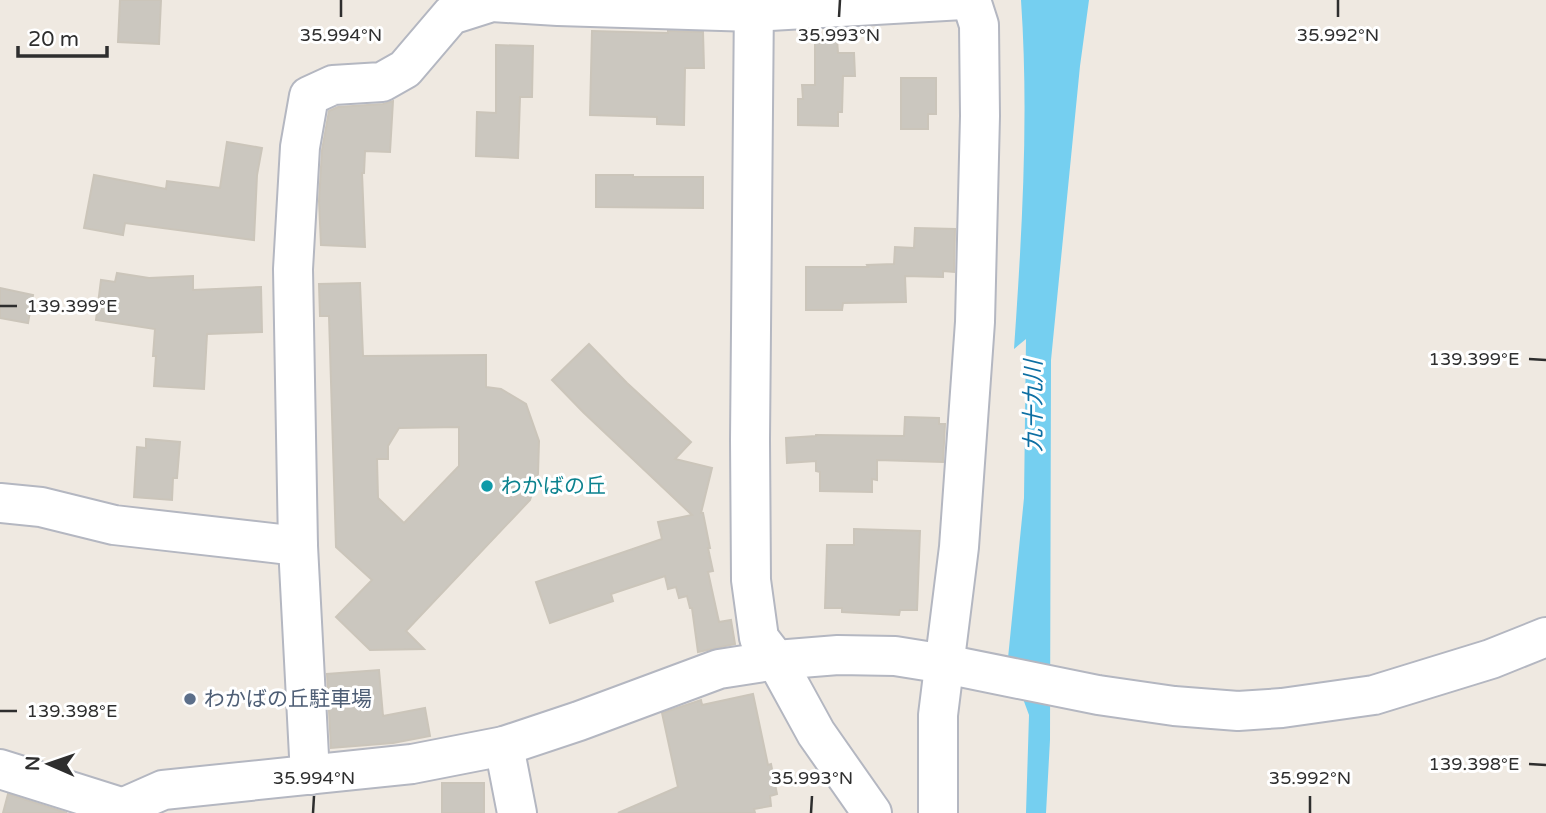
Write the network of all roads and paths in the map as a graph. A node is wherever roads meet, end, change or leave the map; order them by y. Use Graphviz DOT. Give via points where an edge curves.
graph roads {
  1 [pos="963,0"];
  2 [pos="971,0"];
  3 [pos="754,6"];
  4 [pos="0,503"];
  5 [pos="298,547"];
  6 [pos="1546,637"];
  7 [pos="776,660"];
  8 [pos="950,665"];
  9 [pos="504,746"];
  10 [pos="0,769"];
  11 [pos="310,775"];
  12 [pos="118,810"];
  13 [pos="517,813"];
  14 [pos="872,813"];
  15 [pos="938,813"];
  1 -- 3 [label="street"];
  2 -- 8 [label="street" via="979,26 975,322"];
  3 -- 5 [label="street" via="492,2 451,15 405,69 382,82 332,85 309,96 300,147 293,269"];
  3 -- 7 [label="street" via="751,580 759,638"];
  4 -- 5 [label="street" via="41,507 114,525"];
  5 -- 11 [label="street"];
  6 -- 8 [label="street" via="1374,695 1282,708 1174,706 1066,690"];
  7 -- 8 [label="street" via="895,656"];
  7 -- 9 [label="street" via="719,669"];
  7 -- 14 [label="street" via="816,733"];
  8 -- 15 [label="street" via="938,715"];
  9 -- 11 [label="street" via="412,764"];
  9 -- 13 [label="street"];
  10 -- 12 [label="street"];
  11 -- 12 [label="street" via="163,790"];
}
